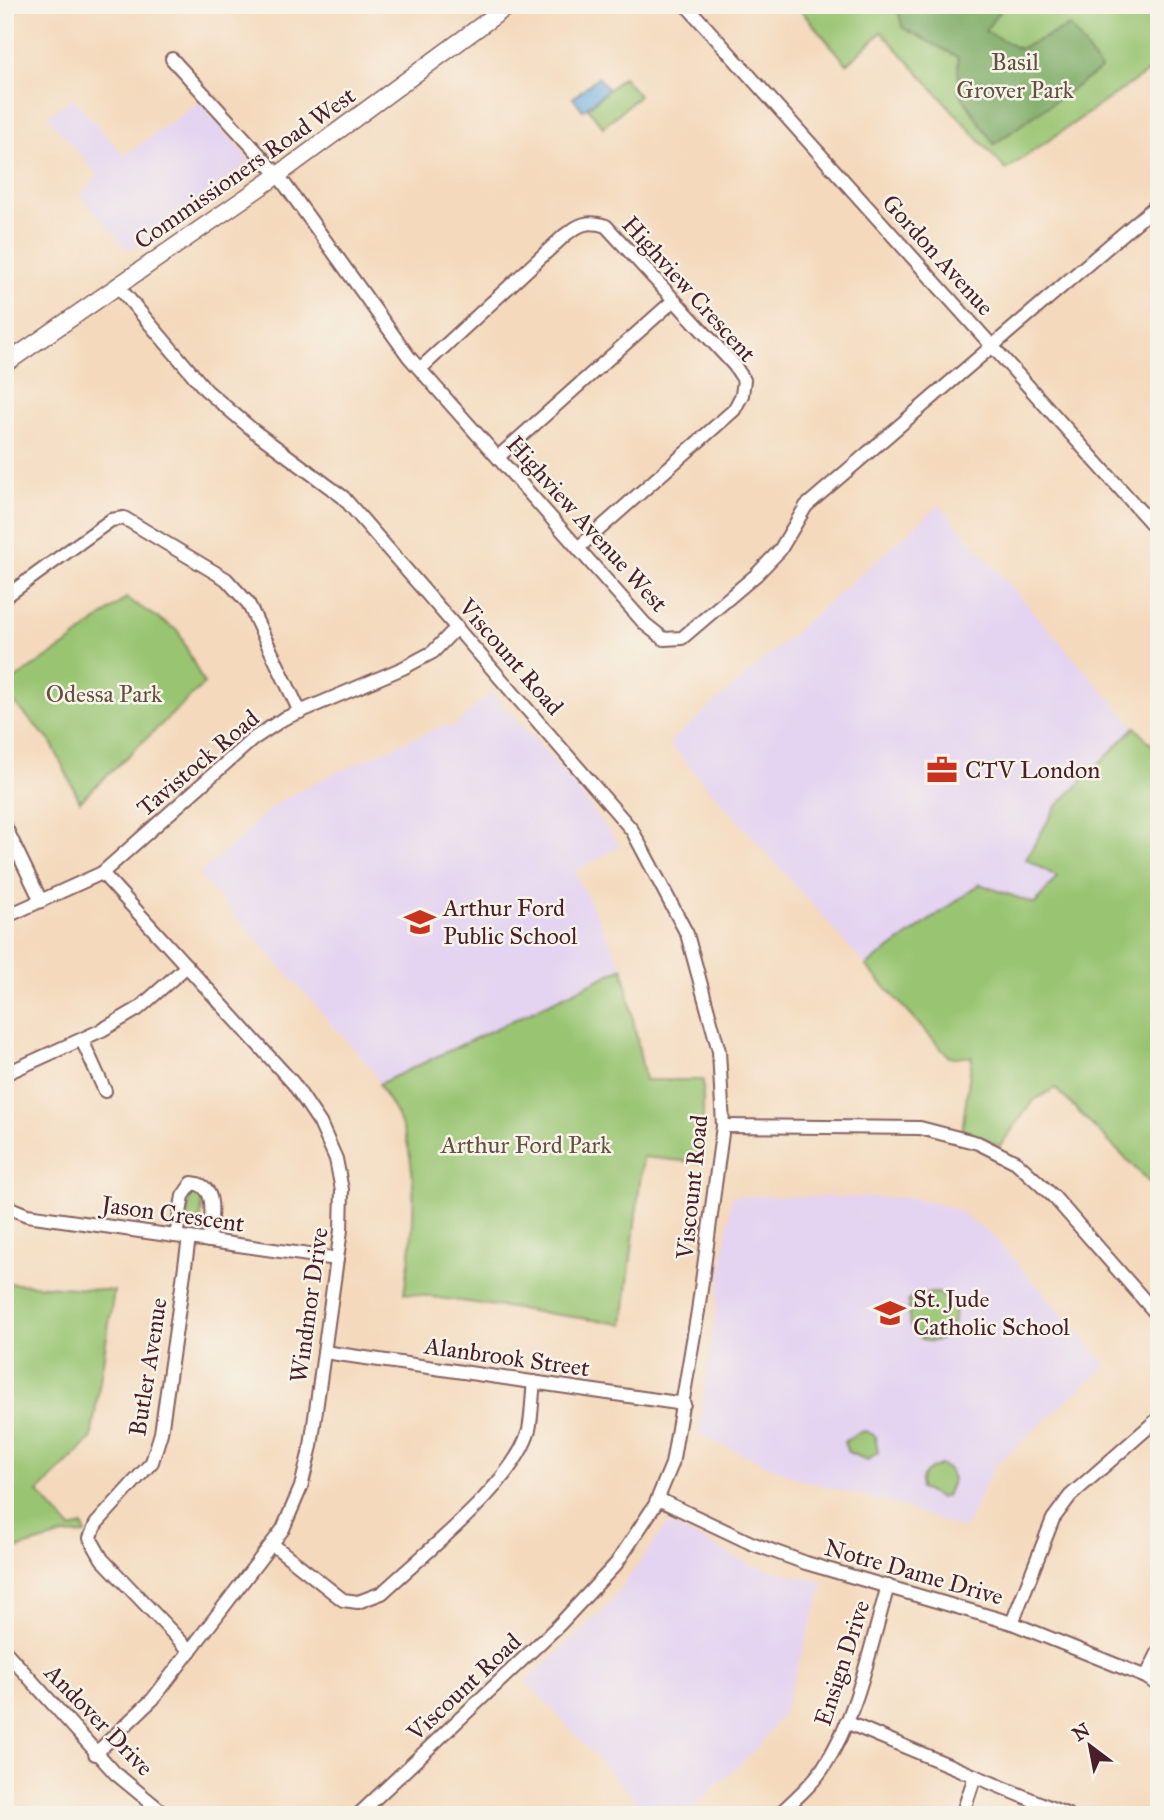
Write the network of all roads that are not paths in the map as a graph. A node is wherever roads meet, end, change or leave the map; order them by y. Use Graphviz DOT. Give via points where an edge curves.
graph roads {
  1 [pos="509,5"];
  2 [pos="686,5"];
  3 [pos="172,59"];
  4 [pos="278,175"];
  5 [pos="1159,203"];
  6 [pos="117,285"];
  7 [pos="673,301"];
  8 [pos="990,344"];
  9 [pos="5,365"];
  10 [pos="421,369"];
  11 [pos="498,457"];
  12 [pos="1159,532"];
  13 [pos="578,548"];
  14 [pos="5,597"];
  15 [pos="457,627"];
  16 [pos="300,712"];
  17 [pos="5,826"];
  18 [pos="102,873"];
  19 [pos="41,901"];
  20 [pos="5,917"];
  21 [pos="187,966"];
  22 [pos="82,1040"];
  23 [pos="5,1074"];
  24 [pos="105,1091"];
  25 [pos="723,1126"];
  26 [pos="5,1206"];
  27 [pos="183,1237"];
  28 [pos="209,1241"];
  29 [pos="337,1259"];
  30 [pos="1159,1317"];
  31 [pos="324,1352"];
  32 [pos="534,1382"];
  33 [pos="684,1404"];
  34 [pos="1159,1418"];
  35 [pos="658,1499"];
  36 [pos="272,1544"];
  37 [pos="888,1586"];
  38 [pos="1012,1623"];
  39 [pos="5,1651"];
  40 [pos="190,1651"];
  41 [pos="1159,1651"];
  42 [pos="1146,1677"];
  43 [pos="1159,1686"];
  44 [pos="846,1723"];
  45 [pos="96,1754"];
  46 [pos="975,1776"];
  47 [pos="166,1815"];
  48 [pos="358,1815"];
  49 [pos="778,1815"];
  50 [pos="962,1815"];
  51 [pos="1068,1815"];
  1 -- 4 [label="main road, Commissioners Road West"];
  2 -- 8 [label="street, Gordon Avenue"];
  3 -- 4 [label="street, Highview Avenue West"];
  4 -- 6 [label="main road, Commissioners Road West"];
  4 -- 10 [label="street, Highview Avenue West"];
  5 -- 8 [label="street, Highview Avenue West"];
  6 -- 9 [label="main road, Commissioners Road West"];
  6 -- 15 [label="street, Viscount Road" via="206,390 343,497"];
  7 -- 10 [label="street, Highview Crescent" via="606,226 592,221 580,224"];
  7 -- 11 [label="street"];
  7 -- 13 [label="street, Highview Crescent" via="734,365 744,380 742,395 734,410"];
  8 -- 12 [label="street, Gordon Avenue"];
  8 -- 13 [label="street, Highview Avenue West" via="806,506 780,550 682,638 663,639 645,624"];
  10 -- 11 [label="street, Highview Avenue West"];
  11 -- 13 [label="street, Highview Avenue West"];
  14 -- 16 [label="street" via="111,520 124,518 226,579 248,603"];
  15 -- 16 [label="street, Tavistock Road" via="433,652"];
  15 -- 25 [label="street, Viscount Road" via="632,830 664,887 687,934 707,999 719,1051"];
  16 -- 18 [label="street, Tavistock Road" via="253,739"];
  17 -- 19 [label="street"];
  18 -- 19 [label="street, Tavistock Road"];
  18 -- 21 [label="street, Windmor Drive"];
  19 -- 20 [label="street, Tavistock Road"];
  21 -- 22 [label="street" via="138,1009"];
  21 -- 29 [label="street, Windmor Drive" via="293,1083 320,1123 336,1159 342,1190"];
  22 -- 23 [label="street"];
  22 -- 24 [label="street"];
  25 -- 30 [label="street" via="920,1128 978,1143 1016,1162 1054,1197"];
  25 -- 33 [label="street, Viscount Road"];
  26 -- 27 [label="street, Jason Crescent" via="27,1215"];
  27 -- 28 [label="street, Jason Crescent"];
  27 -- 28 [label="street" via="183,1196 192,1183 201,1184 211,1199"];
  27 -- 40 [label="street, Butler Avenue" via="161,1433 152,1462 96,1524 90,1538 102,1559"];
  28 -- 29 [label="street, Jason Crescent"];
  29 -- 31 [label="street, Windmor Drive"];
  31 -- 32 [label="street, Alanbrook Street"];
  31 -- 36 [label="street, Windmor Drive" via="301,1487 284,1529"];
  32 -- 33 [label="street, Alanbrook Street"];
  32 -- 36 [label="street" via="528,1430 499,1482 382,1593 358,1602 343,1601"];
  33 -- 35 [label="street, Viscount Road"];
  34 -- 38 [label="street" via="1070,1496 1053,1519"];
  35 -- 37 [label="street, Notre Dame Drive" via="751,1543"];
  35 -- 48 [label="street, Viscount Road" via="616,1564 559,1625"];
  36 -- 40 [label="street, Windmor Drive"];
  37 -- 38 [label="street, Notre Dame Drive"];
  37 -- 44 [label="street, Ensign Drive"];
  38 -- 42 [label="street, Notre Dame Drive"];
  39 -- 45 [label="street, Andover Drive"];
  40 -- 45 [label="street, Windmor Drive" via="153,1699"];
  41 -- 42 [label="street"];
  42 -- 43 [label="street, Notre Dame Drive"];
  44 -- 46 [label="street"];
  44 -- 49 [label="street, Ensign Drive" via="821,1771"];
  45 -- 47 [label="street, Andover Drive"];
  46 -- 50 [label="street"];
  46 -- 51 [label="street"];
}
